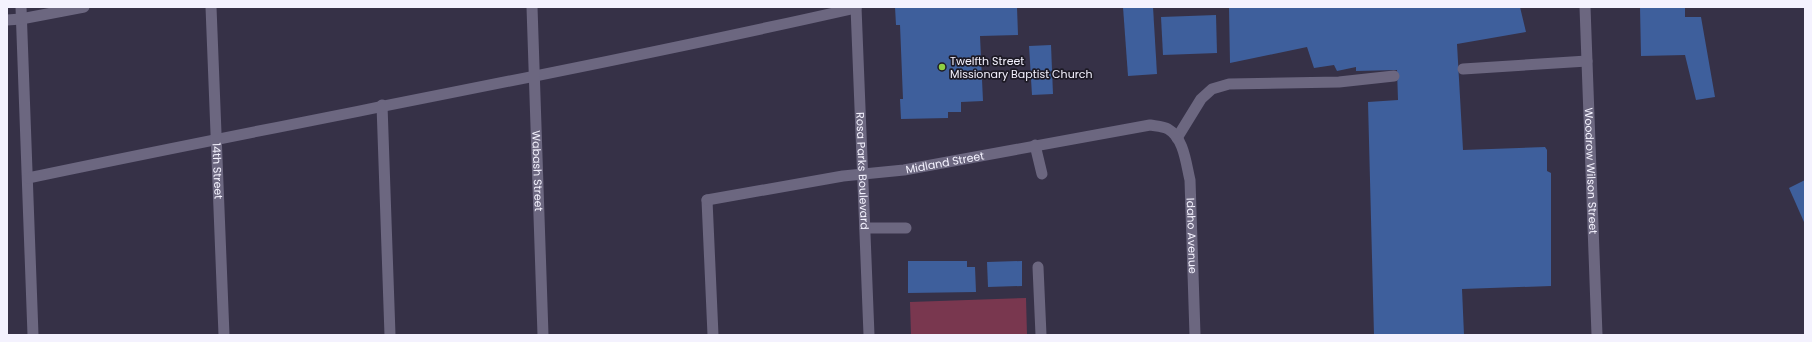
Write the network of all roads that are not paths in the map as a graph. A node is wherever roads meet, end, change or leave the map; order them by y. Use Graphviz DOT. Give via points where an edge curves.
graph roads {
  1 [pos="21,7"];
  2 [pos="84,7"];
  3 [pos="211,7"];
  4 [pos="532,7"];
  5 [pos="1585,7"];
  6 [pos="856,8"];
  7 [pos="21,19"];
  8 [pos="7,20"];
  9 [pos="1587,61"];
  10 [pos="1463,69"];
  11 [pos="534,75"];
  12 [pos="1394,76"];
  13 [pos="382,105"];
  14 [pos="1177,138"];
  15 [pos="216,139"];
  16 [pos="1035,145"];
  17 [pos="1042,174"];
  18 [pos="863,175"];
  19 [pos="28,178"];
  20 [pos="865,228"];
  21 [pos="906,228"];
  22 [pos="1038,267"];
  23 [pos="33,335"];
  24 [pos="224,335"];
  25 [pos="390,335"];
  26 [pos="544,335"];
  27 [pos="714,335"];
  28 [pos="869,335"];
  29 [pos="1041,335"];
  30 [pos="1195,335"];
  31 [pos="1597,335"];
  1 -- 7 [label="street"];
  2 -- 7 [label="street"];
  3 -- 15 [label="street, 14th Street"];
  4 -- 11 [label="street, Wabash Street"];
  5 -- 9 [label="street, Woodrow Wilson Street"];
  6 -- 11 [label="street" via="742,34"];
  6 -- 18 [label="street, Rosa Parks Boulevard"];
  7 -- 8 [label="street"];
  7 -- 19 [label="street"];
  9 -- 10 [label="street"];
  9 -- 31 [label="street, Woodrow Wilson Street"];
  11 -- 13 [label="street"];
  11 -- 26 [label="street, Wabash Street"];
  12 -- 14 [label="street" via="1339,82 1228,84 1212,89 1201,99"];
  13 -- 15 [label="street"];
  13 -- 25 [label="street"];
  14 -- 16 [label="street, Midland Street" via="1168,129 1150,124"];
  14 -- 30 [label="street, Idaho Avenue" via="1185,157 1190,180"];
  15 -- 19 [label="street"];
  15 -- 24 [label="street, 14th Street"];
  16 -- 17 [label="street"];
  16 -- 18 [label="street, Midland Street" via="904,170"];
  18 -- 20 [label="street, Rosa Parks Boulevard"];
  18 -- 27 [label="street, Midland Street" via="843,176 708,200"];
  19 -- 23 [label="street"];
  20 -- 21 [label="street"];
  20 -- 28 [label="street, Rosa Parks Boulevard"];
  22 -- 29 [label="street"];
}
